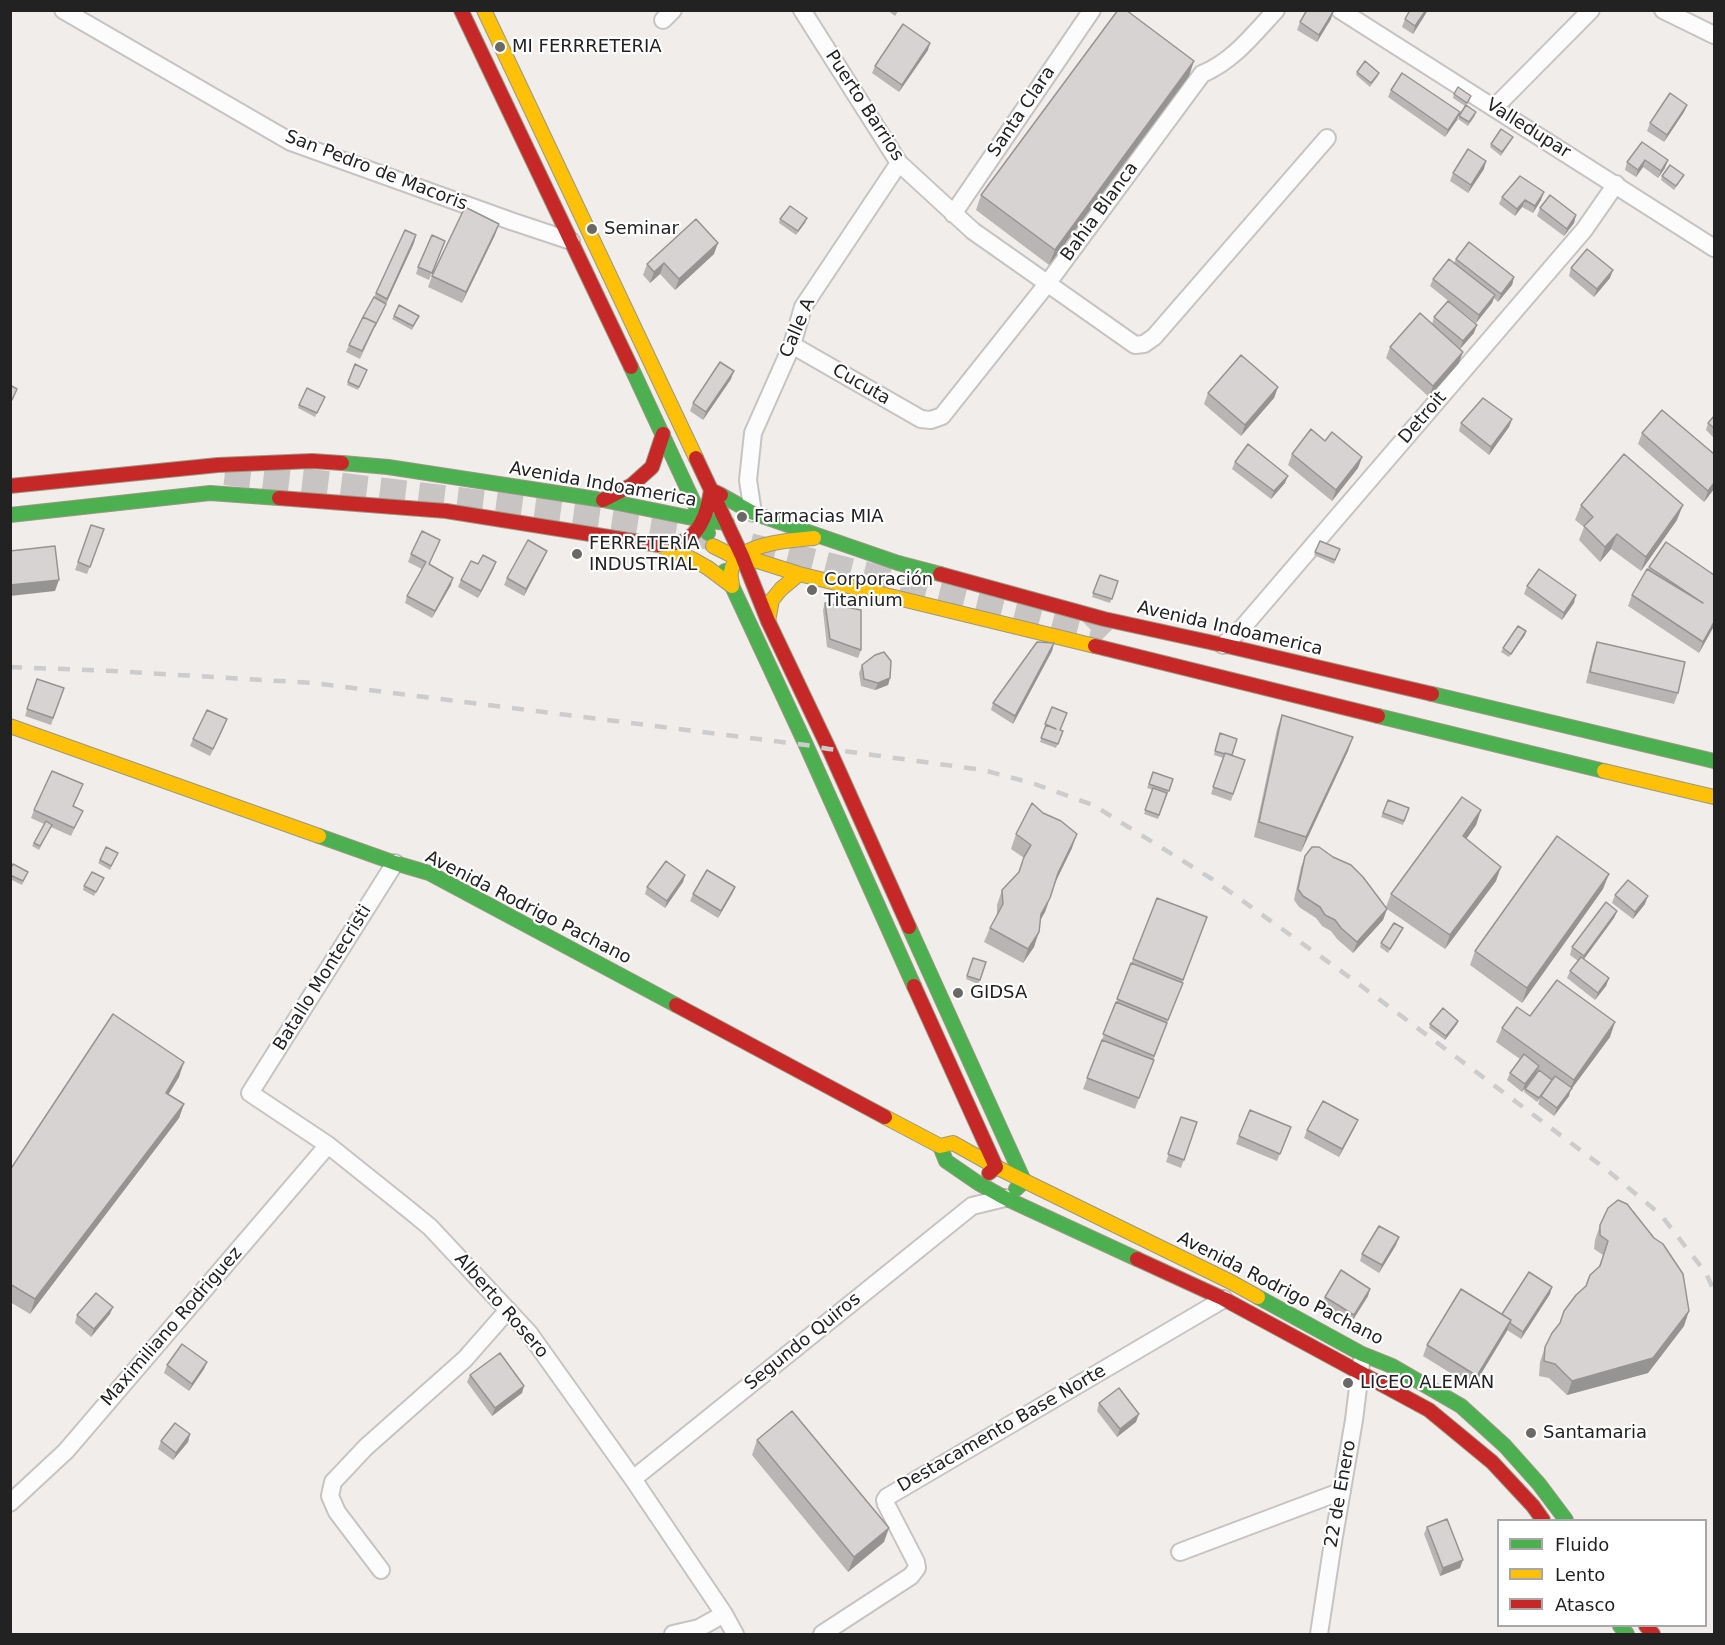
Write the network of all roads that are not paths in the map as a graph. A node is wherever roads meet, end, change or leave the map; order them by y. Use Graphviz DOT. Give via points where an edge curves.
graph roads {
  1 [pos="63,10"];
  2 [pos="461,10"];
  3 [pos="484,10"];
  4 [pos="802,10"];
  5 [pos="1092,10"];
  6 [pos="1276,10"];
  7 [pos="1341,10"];
  8 [pos="1590,10"];
  9 [pos="1663,10"];
  10 [pos="1714,35"];
  11 [pos="1494,108"];
  12 [pos="1327,138"];
  13 [pos="899,163"];
  14 [pos="1616,184"];
  15 [pos="953,214"];
  16 [pos="571,240"];
  17 [pos="1714,248"];
  18 [pos="1047,284"];
  19 [pos="792,345"];
  20 [pos="931,420"];
  21 [pos="663,434"];
  22 [pos="10,486"];
  23 [pos="711,490"];
  24 [pos="603,500"];
  25 [pos="753,513"];
  26 [pos="10,514"];
  27 [pos="702,520"];
  28 [pos="726,523"];
  29 [pos="823,538"];
  30 [pos="659,545"];
  31 [pos="713,546"];
  32 [pos="742,556"];
  33 [pos="799,574"];
  34 [pos="732,586"];
  35 [pos="768,621"];
  36 [pos="1223,645"];
  37 [pos="10,726"];
  38 [pos="1714,761"];
  39 [pos="1714,797"];
  40 [pos="395,863"];
  41 [pos="250,1093"];
  42 [pos="328,1145"];
  43 [pos="940,1146"];
  44 [pos="996,1167"];
  45 [pos="1024,1181"];
  46 [pos="978,1183"];
  47 [pos="1005,1198"];
  48 [pos="972,1206"];
  49 [pos="1224,1299"];
  50 [pos="508,1310"];
  51 [pos="1362,1354"];
  52 [pos="1359,1371"];
  53 [pos="633,1479"];
  54 [pos="1342,1491"];
  55 [pos="10,1503"];
  56 [pos="1543,1519"];
  57 [pos="1564,1519"];
  58 [pos="1180,1552"];
  59 [pos="381,1570"];
  60 [pos="724,1614"];
  61 [pos="673,1635"];
  62 [pos="735,1635"];
  63 [pos="822,1635"];
  64 [pos="1320,1635"];
  1 -- 16 [label="street, San Pedro de Macoris" via="291,142"];
  2 -- 16 [label="main road"];
  3 -- 23 [label="main road"];
  4 -- 13 [label="street, Puerto Barrios"];
  5 -- 15 [label="street, Santa Clara"];
  6 -- 18 [label="street, Bahia Blanca" via="1233,56 1217,68 1197,70"];
  7 -- 11 [label="street, Valledupar"];
  8 -- 11 [label="street"];
  9 -- 10 [label="street"];
  11 -- 14 [label="street, Valledupar"];
  12 -- 18 [label="street, Puerto Barrios" via="1144,344 1135,345"];
  13 -- 15 [label="street, Puerto Barrios"];
  13 -- 19 [label="street, Calle A" via="803,307"];
  14 -- 17 [label="street, Valledupar"];
  14 -- 36 [label="street, Detroit" via="1584,230 1243,627"];
  15 -- 18 [label="street, Puerto Barrios"];
  16 -- 21 [label="main road"];
  18 -- 20 [label="street, Bahia Blanca" via="942,416"];
  19 -- 20 [label="street, Cucuta" via="921,419"];
  19 -- 25 [label="street, Calle A" via="753,433 748,480"];
  21 -- 24 [label="main road" via="652,467 632,485"];
  21 -- 27 [label="main road"];
  22 -- 24 [label="main road, Avenida Indoamerica" via="218,465 312,462 388,467"];
  23 -- 25 [label="main road"];
  23 -- 27 [label="main road"];
  23 -- 28 [label="main road"];
  24 -- 27 [label="main road, Avenida Indoamerica"];
  25 -- 29 [label="main road"];
  26 -- 30 [label="main road, Avenida Indoamerica" via="210,493 446,511"];
  27 -- 28 [label="main road"];
  27 -- 30 [label="main road, Avenida Indoamerica" via="693,535 681,542"];
  27 -- 31 [label="main road"];
  28 -- 32 [label="main road"];
  29 -- 32 [label="main road, Avenida Indoamerica" via="780,540"];
  29 -- 36 [label="main road, Avenida Indoamerica" via="1104,620"];
  30 -- 34 [label="main road" via="692,558"];
  31 -- 32 [label="main road"];
  31 -- 34 [label="main road"];
  32 -- 33 [label="main road"];
  32 -- 34 [label="main road" via="731,571"];
  32 -- 35 [label="main road"];
  33 -- 35 [label="main road" via="772,600"];
  33 -- 39 [label="main road"];
  34 -- 44 [label="main road"];
  35 -- 45 [label="main road"];
  36 -- 38 [label="main road, Avenida Indoamerica"];
  37 -- 40 [label="main road, Avenida Rodrigo Pachano"];
  40 -- 41 [label="street, Batallo Montecristi"];
  40 -- 43 [label="main road, Avenida Rodrigo Pachano" via="429,873"];
  41 -- 42 [label="street, Alberto Rosero"];
  42 -- 50 [label="street, Alberto Rosero" via="430,1227"];
  42 -- 55 [label="street, Maximiliano Rodriguez" via="66,1451"];
  43 -- 44 [label="main road, Avenida Rodrigo Pachano" via="953,1143"];
  43 -- 46 [label="main road, Avenida Rodrigo Pachano" via="946,1161"];
  44 -- 45 [label="main road, Avenida Rodrigo Pachano"];
  44 -- 46 [label="main road"];
  45 -- 47 [label="main road"];
  45 -- 51 [label="main road, Avenida Rodrigo Pachano" via="1231,1282"];
  46 -- 47 [label="main road, Avenida Rodrigo Pachano"];
  46 -- 48 [label="street"];
  47 -- 48 [label="street"];
  47 -- 49 [label="main road, Avenida Rodrigo Pachano"];
  48 -- 53 [label="street, Segundo Quiros"];
  49 -- 52 [label="main road, Avenida Rodrigo Pachano"];
  49 -- 63 [label="street, Destacamento Base Norte" via="887,1497 886,1504 917,1568 911,1576"];
  50 -- 53 [label="street, Alberto Rosero" via="529,1333"];
  50 -- 59 [label="street" via="465,1359 366,1447 333,1482 330,1497 337,1512"];
  51 -- 52 [label="street, 22 de Enero"];
  51 -- 57 [label="main road, Avenida Rodrigo Pachano" via="1392,1366 1461,1406 1505,1446"];
  52 -- 54 [label="street, 22 de Enero"];
  52 -- 56 [label="main road, Avenida Rodrigo Pachano" via="1429,1410 1492,1462"];
  53 -- 60 [label="street, Alberto Rosero"];
  54 -- 58 [label="street"];
  54 -- 64 [label="street, 22 de Enero"];
  60 -- 61 [label="street" via="699,1628"];
  60 -- 62 [label="street, Alberto Rosero"];
}
